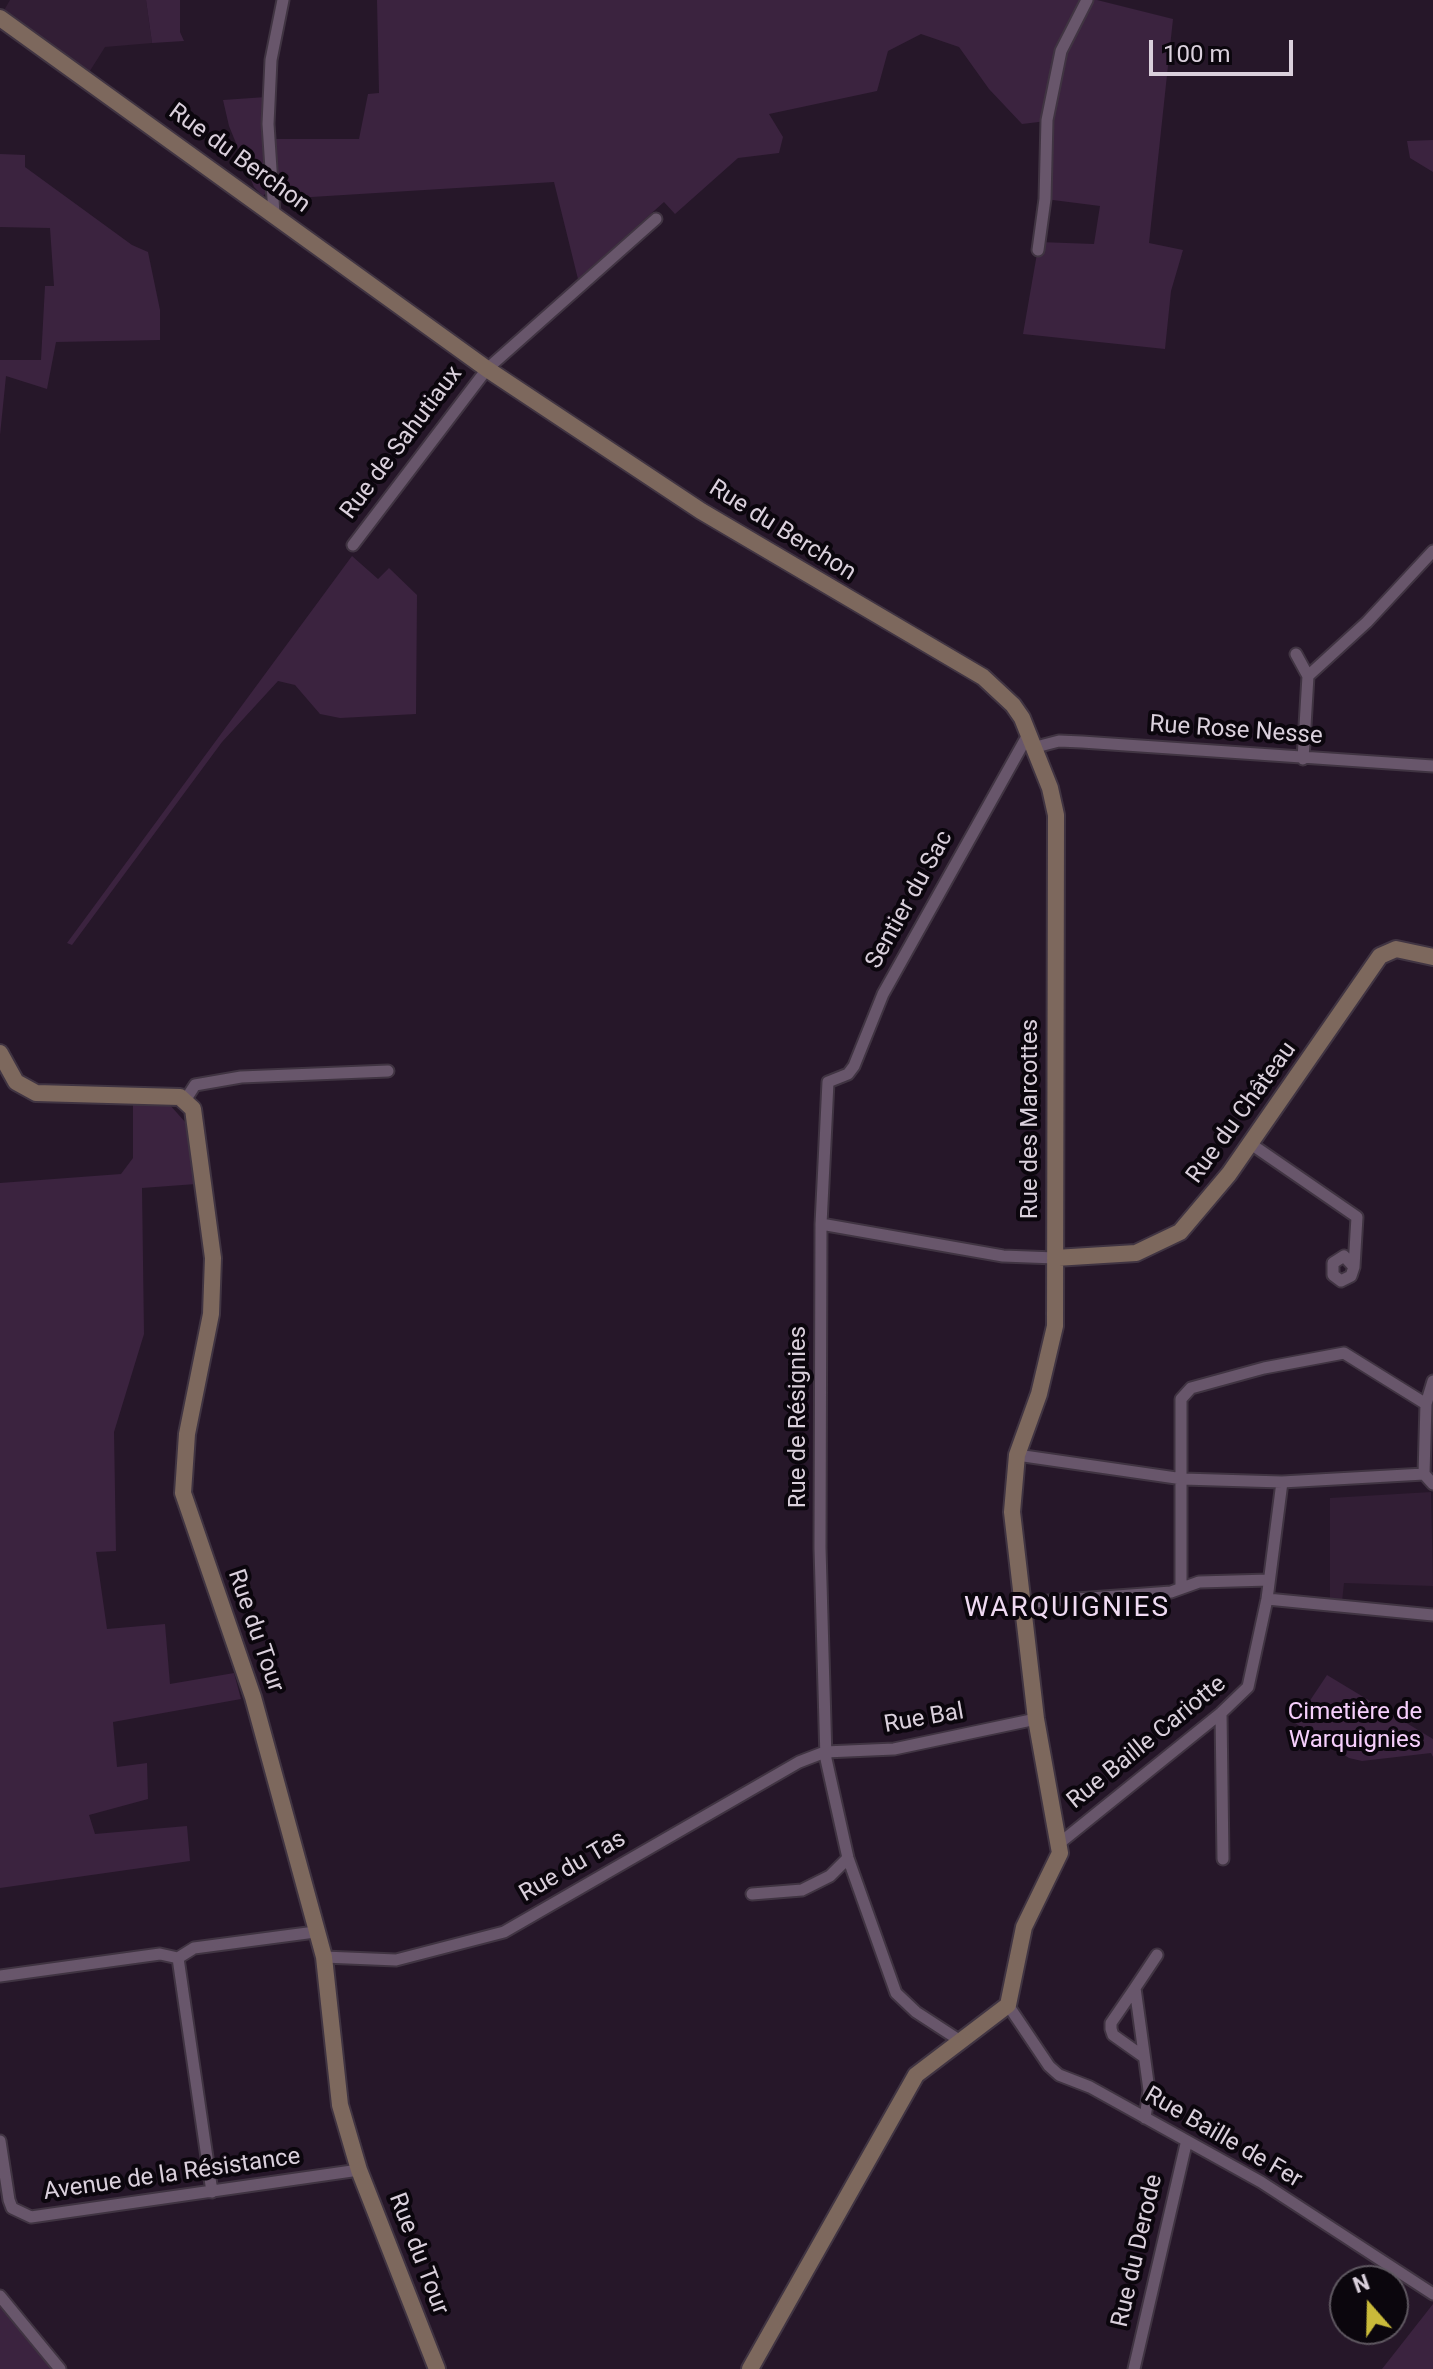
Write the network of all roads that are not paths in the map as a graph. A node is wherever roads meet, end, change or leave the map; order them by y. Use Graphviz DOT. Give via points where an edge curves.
graph roads {
  1 [pos="283,0"];
  2 [pos="1087,0"];
  3 [pos="0,18"];
  4 [pos="274,214"];
  5 [pos="656,219"];
  6 [pos="1038,250"];
  7 [pos="487,369"];
  8 [pos="353,545"];
  9 [pos="1433,551"];
  10 [pos="1296,654"];
  11 [pos="1308,676"];
  12 [pos="1032,739"];
  13 [pos="1303,759"];
  14 [pos="1433,766"];
  15 [pos="1433,957"];
  16 [pos="0,1053"];
  17 [pos="388,1071"];
  18 [pos="828,1082"];
  19 [pos="186,1099"];
  20 [pos="1251,1144"];
  21 [pos="821,1224"];
  22 [pos="1055,1258"];
  23 [pos="1354,1267"];
  24 [pos="1433,1381"];
  25 [pos="1426,1404"];
  26 [pos="1017,1455"];
  27 [pos="1424,1474"];
  28 [pos="1183,1479"];
  29 [pos="1282,1482"];
  30 [pos="1433,1484"];
  31 [pos="1269,1580"];
  32 [pos="1181,1588"];
  33 [pos="1267,1599"];
  34 [pos="1023,1603"];
  35 [pos="1433,1615"];
  36 [pos="1221,1713"];
  37 [pos="1036,1719"];
  38 [pos="825,1755"];
  39 [pos="1061,1842"];
  40 [pos="848,1858"];
  41 [pos="1223,1859"];
  42 [pos="752,1894"];
  43 [pos="315,1932"];
  44 [pos="1157,1955"];
  45 [pos="324,1957"];
  46 [pos="178,1958"];
  47 [pos="0,1976"];
  48 [pos="1135,1988"];
  49 [pos="1008,2005"];
  50 [pos="959,2040"];
  51 [pos="1144,2057"];
  52 [pos="1145,2118"];
  53 [pos="0,2141"];
  54 [pos="1186,2144"];
  55 [pos="359,2170"];
  56 [pos="212,2192"];
  57 [pos="1433,2294"];
  58 [pos="0,2296"];
  59 [pos="60,2369"];
  60 [pos="437,2369"];
  61 [pos="750,2369"];
  62 [pos="1134,2369"];
  1 -- 4 [label="street" via="271,60 268,124"];
  2 -- 6 [label="street" via="1061,51 1047,120"];
  3 -- 4 [label="street, Rue du Berchon"];
  4 -- 7 [label="street, Rue du Berchon"];
  5 -- 7 [label="street"];
  7 -- 8 [label="street, Rue de Sahutiaux"];
  7 -- 12 [label="street, Rue du Berchon" via="701,511 983,677 1013,705"];
  9 -- 11 [label="street"];
  10 -- 11 [label="street"];
  11 -- 13 [label="street"];
  12 -- 13 [label="street, Rue Rose Nesse"];
  12 -- 18 [label="street, Sentier du Sac" via="883,994 854,1066"];
  12 -- 22 [label="street, Rue des Marcottes" via="1056,815"];
  13 -- 14 [label="street, Rue Rose Nesse"];
  15 -- 20 [label="street, Rue du Château" via="1397,949 1380,956"];
  16 -- 19 [label="street" via="16,1082 36,1093"];
  17 -- 19 [label="street" via="241,1077 195,1085"];
  18 -- 21 [label="street, Rue de Résignies"];
  19 -- 43 [label="street, Rue du Tour" via="199,1135 213,1258 211,1314 187,1434 183,1493 253,1697"];
  20 -- 22 [label="street, Rue du Château" via="1201,1211 1168,1241 1124,1255"];
  20 -- 23 [label="street" via="1357,1217"];
  21 -- 22 [label="street" via="1003,1256"];
  21 -- 38 [label="street, Rue de Résignies"];
  22 -- 26 [label="street, Rue des Marcottes" via="1052,1349"];
  24 -- 25 [label="street"];
  25 -- 27 [label="street"];
  25 -- 28 [label="street" via="1344,1353 1264,1368 1184,1392"];
  26 -- 28 [label="street"];
  26 -- 34 [label="street, Rue des Marcottes" via="1012,1512"];
  27 -- 29 [label="street"];
  27 -- 30 [label="street"];
  28 -- 29 [label="street"];
  28 -- 32 [label="street"];
  29 -- 31 [label="street, Rue Baille Cariotte"];
  31 -- 32 [label="street" via="1199,1582"];
  31 -- 33 [label="street, Rue Baille Cariotte"];
  32 -- 34 [label="street"];
  33 -- 35 [label="street"];
  33 -- 36 [label="street, Rue Baille Cariotte" via="1248,1687"];
  34 -- 37 [label="street, Rue des Marcottes"];
  36 -- 39 [label="street, Rue Baille Cariotte"];
  36 -- 41 [label="street"];
  37 -- 38 [label="street, Rue Bal" via="894,1749"];
  37 -- 39 [label="street, Rue des Marcottes"];
  38 -- 40 [label="street, Rue de Résignies"];
  38 -- 45 [label="street, Rue du Tas" via="799,1762 504,1932 396,1960"];
  39 -- 49 [label="street" via="1054,1870 1024,1927"];
  40 -- 42 [label="street" via="830,1876 802,1890"];
  40 -- 50 [label="street" via="896,1993"];
  43 -- 45 [label="street, Rue du Tour"];
  43 -- 46 [label="street" via="194,1948"];
  44 -- 48 [label="street"];
  45 -- 55 [label="street, Rue du Tour" via="340,2105"];
  46 -- 47 [label="street" via="160,1954"];
  46 -- 56 [label="street"];
  48 -- 51 [label="street"];
  48 -- 51 [label="street" via="1111,2029"];
  49 -- 50 [label="street"];
  49 -- 52 [label="street, Rue Baille de Fer" via="1059,2075"];
  50 -- 61 [label="street" via="916,2075"];
  51 -- 52 [label="street" via="1149,2090"];
  52 -- 54 [label="street, Rue Baille de Fer"];
  53 -- 56 [label="street, Avenue de la Résistance" via="12,2208 31,2217"];
  54 -- 57 [label="street, Rue Baille de Fer" via="1261,2182"];
  54 -- 62 [label="street, Rue du Derode"];
  55 -- 56 [label="street, Avenue de la Résistance"];
  55 -- 60 [label="street, Rue du Tour"];
  58 -- 59 [label="street"];
}
